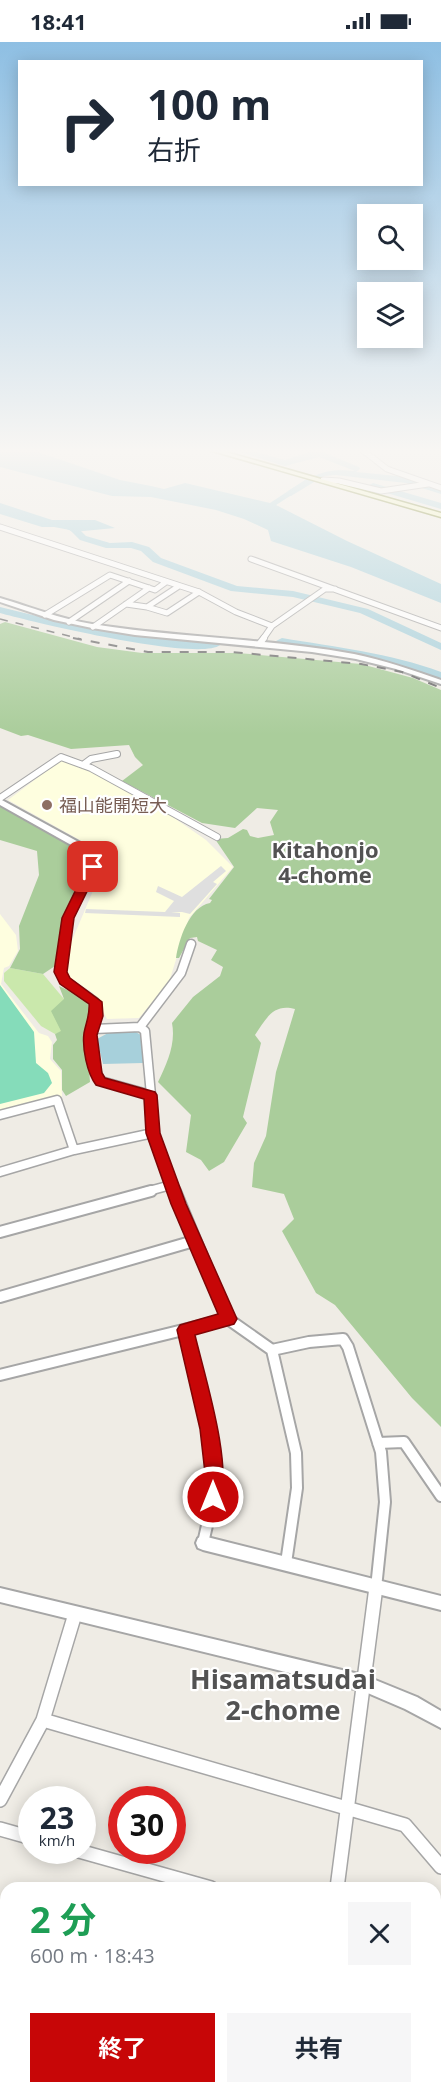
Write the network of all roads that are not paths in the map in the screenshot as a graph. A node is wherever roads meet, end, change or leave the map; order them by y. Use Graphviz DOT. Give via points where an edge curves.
graph roads {
  1 [pos="50,544"];
  2 [pos="251,559"];
  3 [pos="129,581"];
  4 [pos="166,582"];
  5 [pos="179,586"];
  6 [pos="149,588"];
  7 [pos="335,589"];
  8 [pos="199,592"];
  9 [pos="111,594"];
  10 [pos="0,600"];
  11 [pos="128,602"];
  12 [pos="147,607"];
  13 [pos="45,615"];
  14 [pos="69,621"];
  15 [pos="274,624"];
  16 [pos="93,627"];
  17 [pos="441,628"];
  18 [pos="260,644"];
  19 [pos="441,682"];
  20 [pos="117,754"];
  21 [pos="83,765"];
  22 [pos="0,800"];
  23 [pos="217,837"];
  24 [pos="92,854"];
  25 [pos="191,944"];
  26 [pos="140,1027"];
  27 [pos="93,1029"];
  28 [pos="150,1095"];
  29 [pos="0,1116"];
  30 [pos="153,1133"];
  31 [pos="74,1150"];
  32 [pos="0,1172"];
  33 [pos="171,1185"];
  34 [pos="0,1232"];
  35 [pos="194,1241"];
  36 [pos="0,1297"];
  37 [pos="228,1319"];
  38 [pos="186,1330"];
  39 [pos="272,1350"];
  40 [pos="0,1375"];
  41 [pos="378,1443"];
  42 [pos="441,1496"];
  43 [pos="203,1543"];
  44 [pos="286,1563"];
  45 [pos="375,1587"];
  46 [pos="0,1595"];
  47 [pos="441,1603"];
  48 [pos="75,1614"];
  49 [pos="363,1683"];
  50 [pos="43,1720"];
  51 [pos="441,1720"];
  52 [pos="0,1800"];
  53 [pos="348,1807"];
  54 [pos="0,1829"];
  55 [pos="18,1834"];
  56 [pos="96,1856"];
  57 [pos="441,1867"];
  58 [pos="190,1882"];
  59 [pos="338,1882"];
  1 -- 4 [label="street"];
  2 -- 7 [label="street"];
  3 -- 6 [label="street"];
  3 -- 9 [label="street"];
  3 -- 13 [label="street" via="110,575"];
  4 -- 5 [label="street"];
  4 -- 6 [label="street" via="154,590"];
  5 -- 8 [label="street"];
  5 -- 12 [label="street"];
  6 -- 11 [label="street"];
  7 -- 15 [label="street" via="325,589"];
  7 -- 17 [label="street"];
  8 -- 12 [label="street" via="167,613"];
  8 -- 15 [label="street" via="236,612"];
  9 -- 11 [label="street"];
  9 -- 14 [label="street"];
  10 -- 13 [label="street"];
  11 -- 12 [label="street"];
  11 -- 16 [label="street"];
  13 -- 14 [label="street"];
  14 -- 16 [label="street"];
  15 -- 18 [label="street"];
  16 -- 18 [label="street"];
  18 -- 19 [label="street" via="382,663"];
  20 -- 21 [label="street" via="91,759"];
  21 -- 22 [label="street" via="60,757"];
  21 -- 23 [label="street"];
  22 -- 24 [label="street"];
  24 -- 27 [label="street" via="93,867 68,918 61,972 65,981 95,1002 97,1016"];
  25 -- 26 [label="street" via="181,973"];
  26 -- 27 [label="street"];
  26 -- 28 [label="street" via="145,1031 152,1076"];
  27 -- 28 [label="street" via="90,1035 100,1082"];
  28 -- 30 [label="street"];
  29 -- 31 [label="street" via="57,1100"];
  30 -- 31 [label="street"];
  30 -- 33 [label="street"];
  31 -- 32 [label="street"];
  33 -- 34 [label="street"];
  33 -- 35 [label="street"];
  35 -- 36 [label="street"];
  35 -- 37 [label="street"];
  37 -- 38 [label="street"];
  37 -- 39 [label="street"];
  38 -- 40 [label="street"];
  38 -- 43 [label="street" via="214,1473"];
  39 -- 41 [label="street" via="343,1339"];
  39 -- 44 [label="street" via="296,1453 297,1488"];
  41 -- 42 [label="street" via="404,1442"];
  41 -- 45 [label="street" via="385,1502"];
  43 -- 44 [label="street"];
  44 -- 45 [label="street"];
  45 -- 47 [label="street"];
  45 -- 49 [label="street"];
  46 -- 48 [label="street"];
  48 -- 49 [label="street"];
  48 -- 50 [label="street"];
  49 -- 51 [label="street"];
  49 -- 53 [label="street"];
  50 -- 52 [label="street"];
  50 -- 53 [label="street"];
  53 -- 57 [label="street" via="405,1824"];
  53 -- 59 [label="street"];
  54 -- 55 [label="street"];
  56 -- 58 [label="street"];
}
